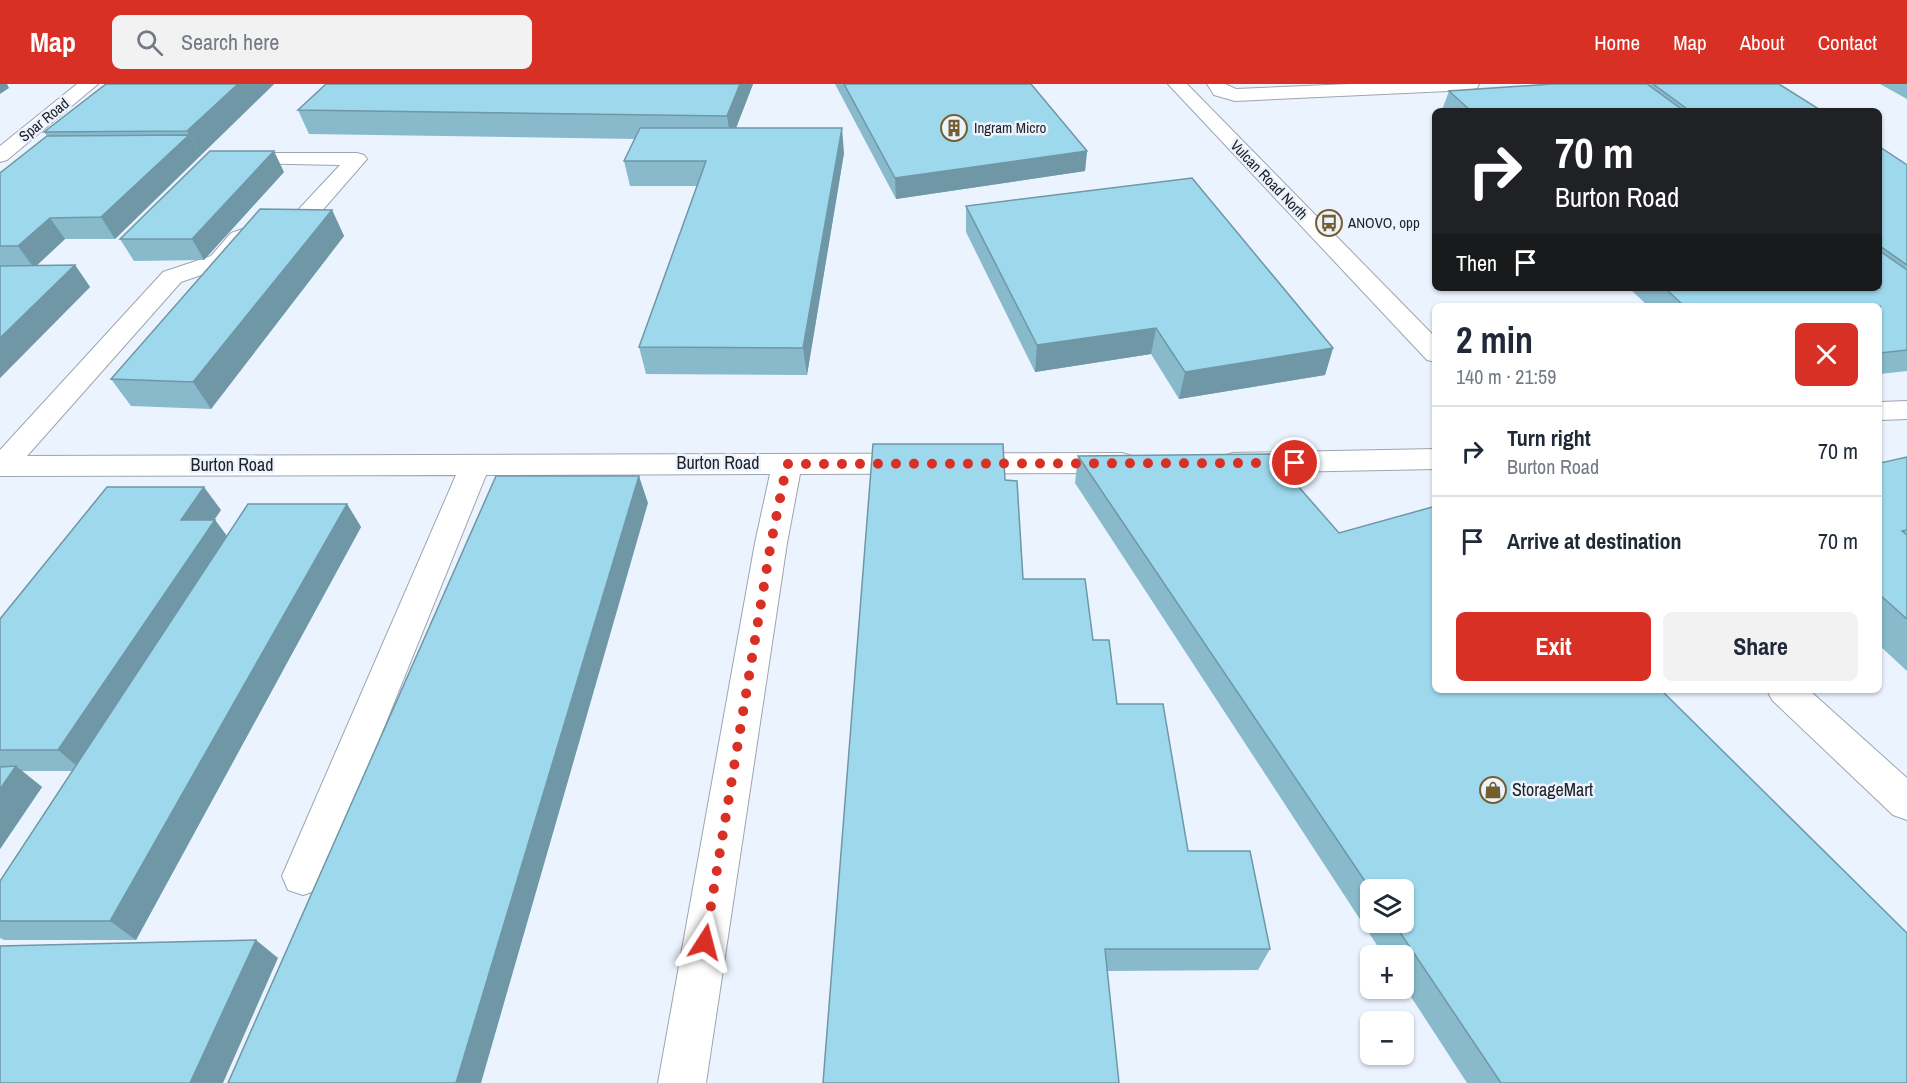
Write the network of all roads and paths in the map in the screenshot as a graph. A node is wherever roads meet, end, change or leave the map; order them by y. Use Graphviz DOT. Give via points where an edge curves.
graph roads {
  1 [pos="89,84"];
  2 [pos="1177,84"];
  3 [pos="1216,84"];
  4 [pos="1470,84"];
  5 [pos="0,156"];
  6 [pos="248,159"];
  7 [pos="1432,350"];
  8 [pos="1907,410"];
  9 [pos="1882,411"];
  10 [pos="1432,459"];
  11 [pos="476,463"];
  12 [pos="1153,463"];
  13 [pos="1212,463"];
  14 [pos="787,464"];
  15 [pos="1,466"];
  16 [pos="134,466"];
  17 [pos="111,494"];
  18 [pos="1788,693"];
  19 [pos="1907,803"];
  20 [pos="303,876"];
  21 [pos="682,1083"];
  1 -- 5 [label="street, Spar Road"];
  2 -- 7 [label="street, Vulcan Road North"];
  3 -- 4 [label="street" via="1221,91 1235,96"];
  6 -- 15 [label="street" via="357,159 306,215 239,238 219,261 172,277"];
  8 -- 9 [label="street"];
  10 -- 13 [label="street"];
  11 -- 14 [label="street, Burton Road"];
  11 -- 16 [label="street, Burton Road"];
  11 -- 20 [label="street"];
  12 -- 14 [label="street, Burton Road"];
  14 -- 21 [label="street"];
  15 -- 16 [label="street, Burton Road"];
  16 -- 17 [label="street"];
  18 -- 19 [label="street"];
}
